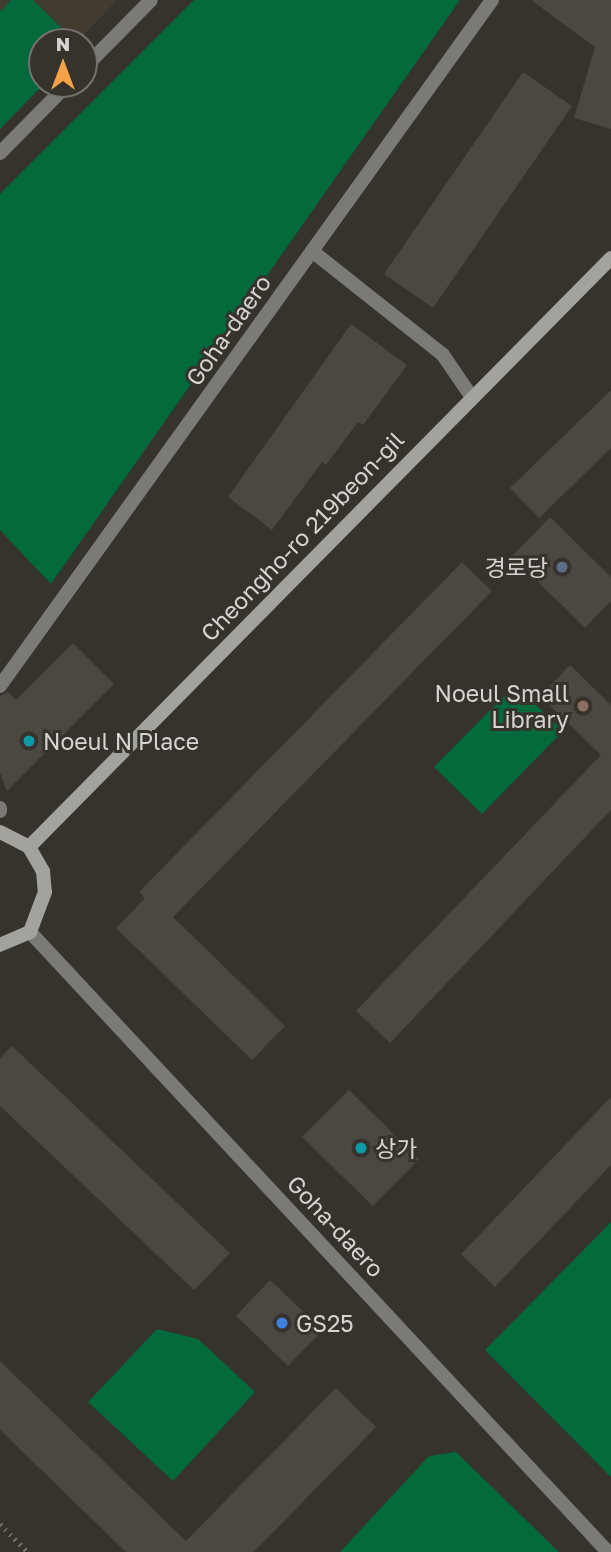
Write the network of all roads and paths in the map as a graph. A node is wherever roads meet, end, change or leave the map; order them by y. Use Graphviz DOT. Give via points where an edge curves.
graph roads {
  1 [pos="151,0"];
  2 [pos="492,0"];
  3 [pos="98,54"];
  4 [pos="54,98"];
  5 [pos="0,153"];
  6 [pos="312,251"];
  7 [pos="611,258"];
  8 [pos="471,396"];
  9 [pos="0,686"];
  10 [pos="0,832"];
  11 [pos="29,847"];
  12 [pos="30,932"];
  13 [pos="0,945"];
  14 [pos="0,1524"];
  15 [pos="28,1552"];
  16 [pos="608,1552"];
  1 -- 3 [label="street"];
  2 -- 6 [label="street, Goha-daero"];
  4 -- 5 [label="street"];
  6 -- 8 [label="street" via="443,355"];
  6 -- 9 [label="street, Goha-daero"];
  7 -- 8 [label="street, Cheongho-ro 219beon-gil"];
  8 -- 11 [label="street, Cheongho-ro 219beon-gil"];
  10 -- 11 [label="street"];
  11 -- 12 [label="street" via="43,871 45,892"];
  12 -- 13 [label="street"];
  12 -- 16 [label="street, Goha-daero"];
  14 -- 15 [label="path"];
}
